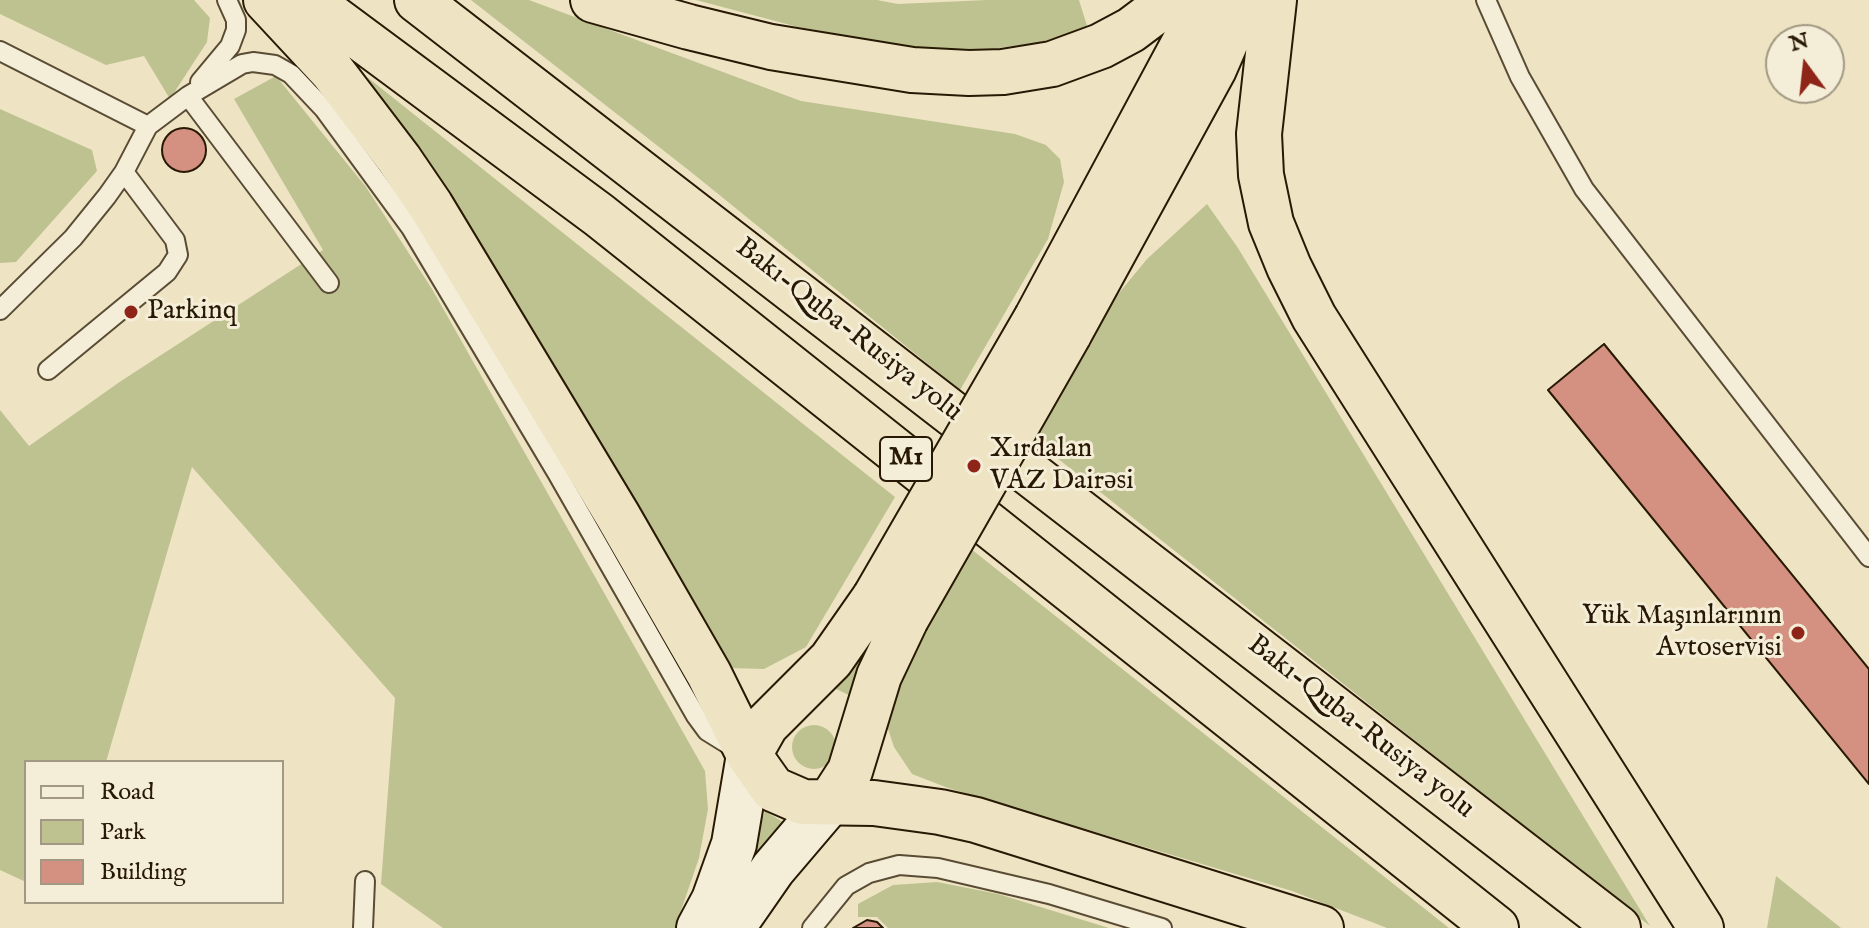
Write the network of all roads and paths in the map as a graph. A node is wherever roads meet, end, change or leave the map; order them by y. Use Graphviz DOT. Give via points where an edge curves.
graph roads {
  1 [pos="227,0"];
  2 [pos="266,0"];
  3 [pos="309,0"];
  4 [pos="417,0"];
  5 [pos="593,0"];
  6 [pos="1171,0"];
  7 [pos="1207,0"];
  8 [pos="1244,0"];
  9 [pos="1274,0"];
  10 [pos="1486,0"];
  11 [pos="0,51"];
  12 [pos="188,96"];
  13 [pos="148,126"];
  14 [pos="124,172"];
  15 [pos="329,283"];
  16 [pos="0,310"];
  17 [pos="1053,325"];
  18 [pos="48,370"];
  19 [pos="1869,557"];
  20 [pos="890,608"];
  21 [pos="749,755"];
  22 [pos="830,802"];
  23 [pos="365,881"];
  24 [pos="363,928"];
  25 [pos="699,928"];
  26 [pos="732,928"];
  27 [pos="812,928"];
  28 [pos="1162,928"];
  29 [pos="1321,928"];
  30 [pos="1496,928"];
  31 [pos="1618,928"];
  32 [pos="1701,928"];
  1 -- 12 [label="lane" via="236,20 230,46"];
  2 -- 21 [label="highway" via="332,71 431,206 626,529"];
  3 -- 30 [label="highway, M1" via="611,225"];
  4 -- 31 [label="highway, Bakı-Quba-Rusiya yolu / M1"];
  5 -- 6 [label="highway" via="771,47 912,70 969,73 1052,64 1131,30"];
  7 -- 17 [label="highway"];
  8 -- 17 [label="highway" via="1214,69"];
  9 -- 32 [label="highway" via="1259,134 1261,175 1271,223 1289,267 1322,330"];
  10 -- 19 [label="lane" via="1520,77 1584,189"];
  11 -- 13 [label="lane"];
  12 -- 13 [label="lane"];
  12 -- 15 [label="lane"];
  12 -- 21 [label="lane" via="253,62 291,74 324,109 411,228 696,716 719,740"];
  13 -- 14 [label="lane"];
  14 -- 16 [label="lane" via="73,238"];
  14 -- 18 [label="lane" via="175,240 178,255 167,272"];
  17 -- 20 [label="highway, bridge"];
  20 -- 21 [label="highway" via="766,725"];
  20 -- 22 [label="highway" via="879,676 850,771"];
  21 -- 22 [label="highway" via="780,793 803,802"];
  21 -- 25 [label="main road" via="734,844"];
  22 -- 26 [label="main road"];
  22 -- 29 [label="highway" via="909,807 976,820"];
  23 -- 24 [label="lane"];
  27 -- 28 [label="lane" via="846,886 899,865 938,868 1035,890"];
}
